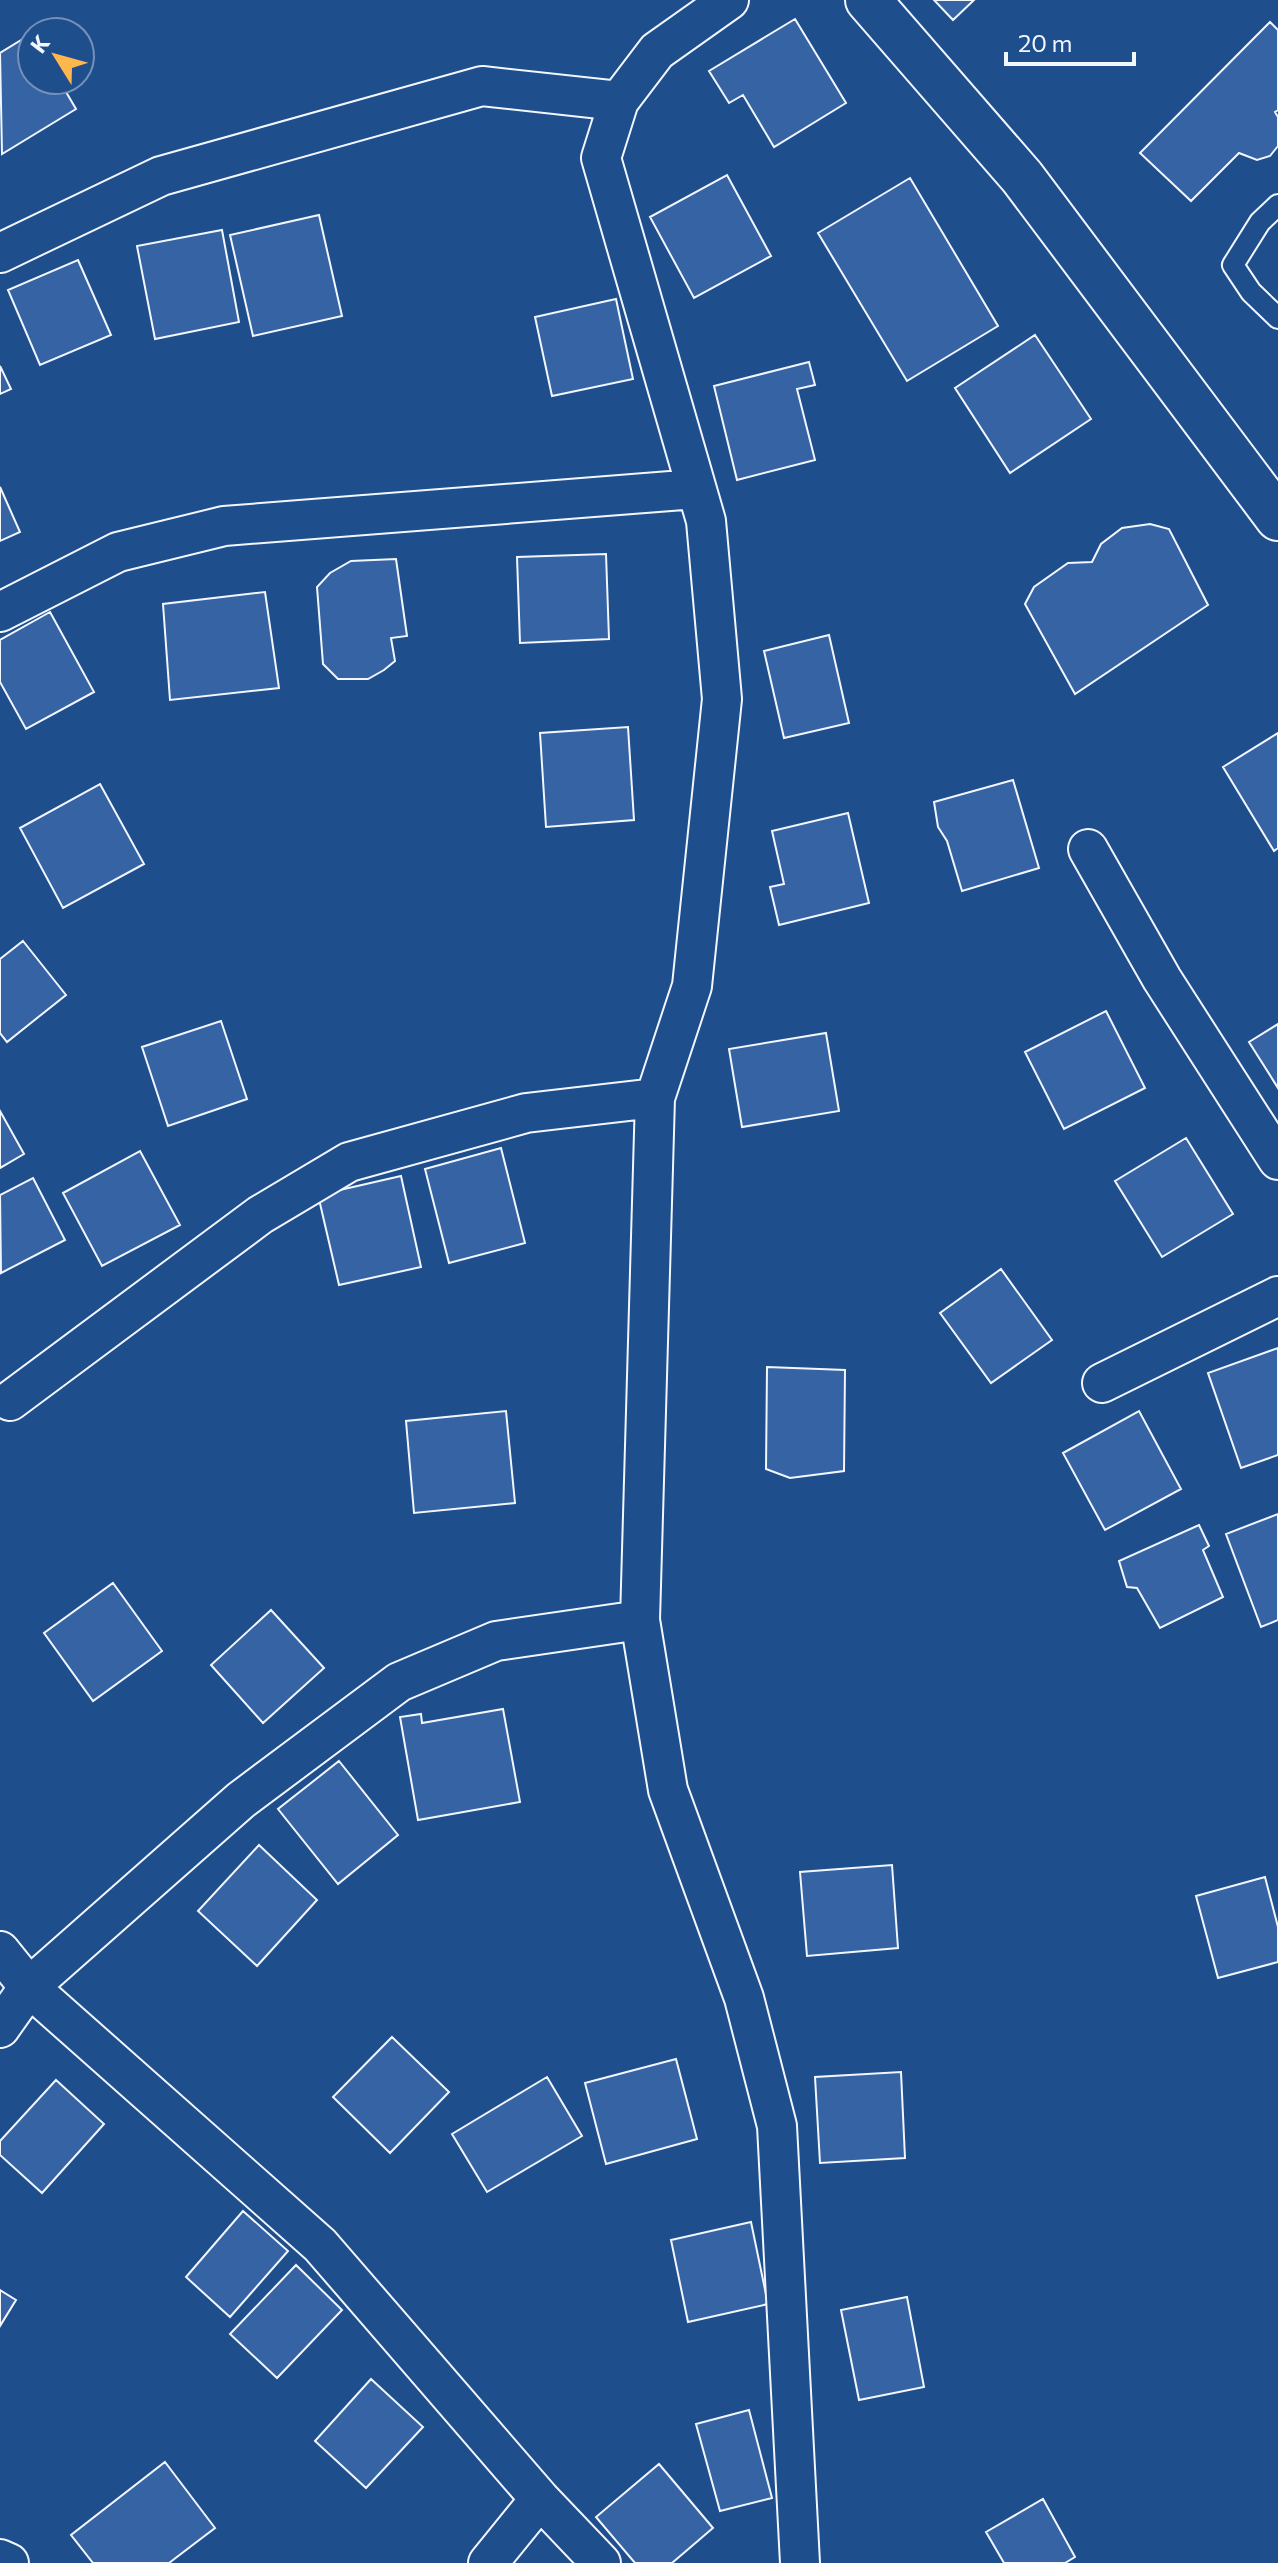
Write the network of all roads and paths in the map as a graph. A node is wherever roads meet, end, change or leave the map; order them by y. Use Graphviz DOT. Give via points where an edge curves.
graph roads {
  1 [pos="729,0"];
  2 [pos="868,0"];
  3 [pos="619,101"];
  4 [pos="1278,205"];
  5 [pos="0,253"];
  6 [pos="1278,318"];
  7 [pos="696,489"];
  8 [pos="1278,518"];
  9 [pos="0,612"];
  10 [pos="1088,849"];
  11 [pos="655,1098"];
  12 [pos="1278,1160"];
  13 [pos="1278,1296"];
  14 [pos="1102,1383"];
  15 [pos="10,1401"];
  16 [pos="640,1620"];
  17 [pos="0,1951"];
  18 [pos="29,1987"];
  19 [pos="0,2028"];
  20 [pos="540,2499"];
  21 [pos="0,2559"];
  22 [pos="9,2563"];
  23 [pos="488,2563"];
  24 [pos="601,2563"];
  25 [pos="800,2563"];
  1 -- 3 [label="street" via="657,51"];
  2 -- 8 [label="street" via="1022,177"];
  3 -- 5 [label="street" via="482,86 161,176"];
  3 -- 7 [label="street" via="601,158"];
  4 -- 6 [label="lane" via="1260,222 1233,265"];
  7 -- 9 [label="street" via="224,526 118,552"];
  7 -- 11 [label="street" via="706,521 722,699 692,986"];
  10 -- 12 [label="street" via="1162,979"];
  11 -- 15 [label="street" via="526,1113 349,1162 260,1215"];
  11 -- 16 [label="street"];
  13 -- 14 [label="street"];
  16 -- 18 [label="street" via="496,1641 399,1682 241,1800"];
  16 -- 25 [label="street" via="668,1790 744,1998 777,2126"];
  17 -- 18 [label="street"];
  18 -- 19 [label="street"];
  18 -- 20 [label="street" via="320,2245"];
  20 -- 23 [label="street"];
  20 -- 24 [label="street"];
  21 -- 22 [label="street"];
}
